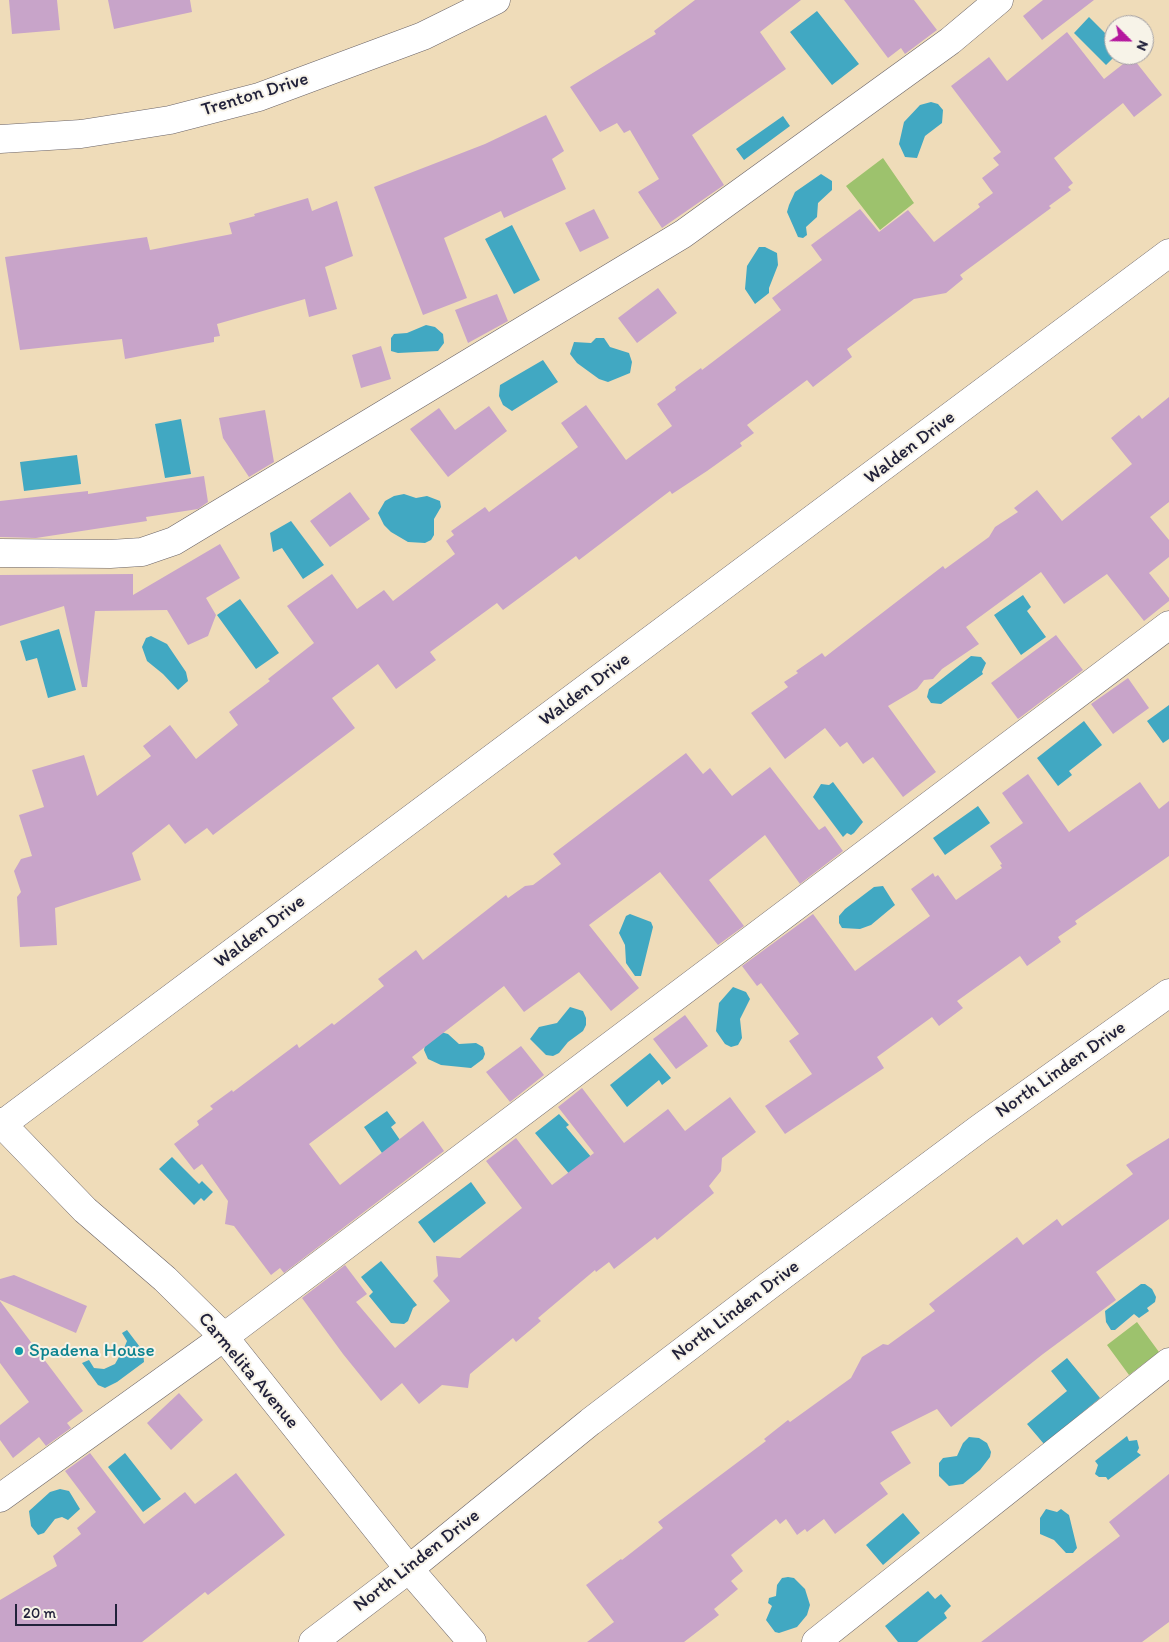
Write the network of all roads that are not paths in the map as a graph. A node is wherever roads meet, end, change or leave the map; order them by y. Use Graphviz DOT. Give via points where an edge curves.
graph roads {
  1 [pos="496,0"];
  2 [pos="999,0"];
  3 [pos="0,139"];
  4 [pos="1169,253"];
  5 [pos="0,553"];
  6 [pos="1169,626"];
  7 [pos="1169,993"];
  8 [pos="1,1124"];
  9 [pos="224,1338"];
  10 [pos="1169,1362"];
  11 [pos="0,1498"];
  12 [pos="409,1569"];
  13 [pos="313,1642"];
  14 [pos="472,1642"];
  15 [pos="816,1642"];
  1 -- 3 [label="street, Trenton Drive" via="423,36 259,97 170,120 81,134"];
  2 -- 5 [label="street" via="950,41 683,234 174,541 142,552"];
  4 -- 8 [label="street, Walden Drive"];
  6 -- 9 [label="street"];
  7 -- 12 [label="street, North Linden Drive" via="980,1128 767,1287 590,1422"];
  8 -- 9 [label="street, Carmelita Avenue" via="85,1210 165,1280"];
  9 -- 11 [label="street"];
  9 -- 12 [label="street, Carmelita Avenue"];
  10 -- 15 [label="street"];
  12 -- 13 [label="street, North Linden Drive"];
  12 -- 14 [label="street, Carmelita Avenue"];
}
